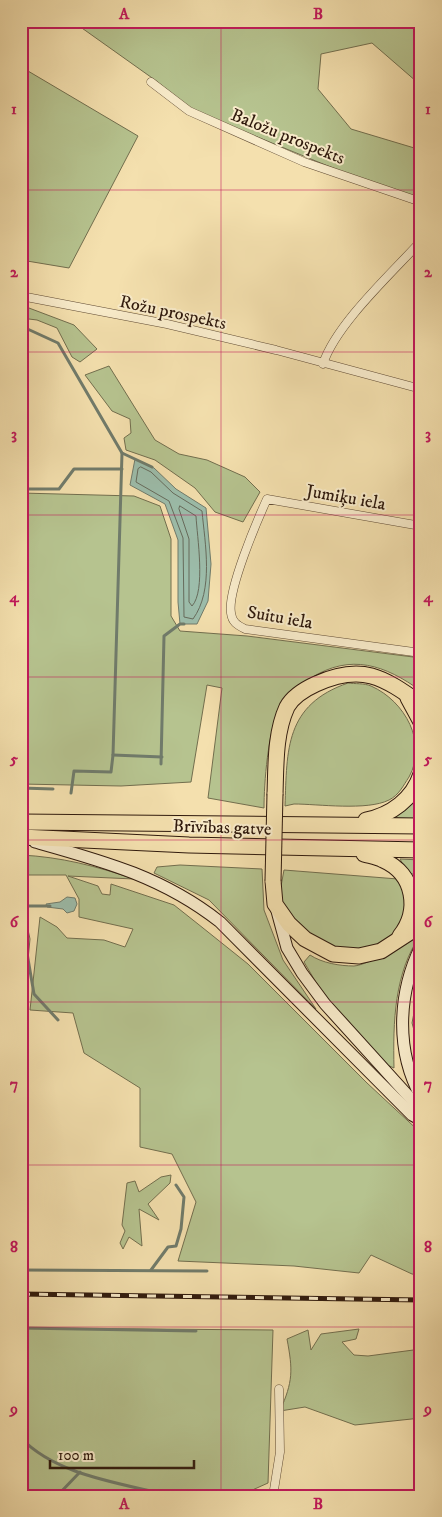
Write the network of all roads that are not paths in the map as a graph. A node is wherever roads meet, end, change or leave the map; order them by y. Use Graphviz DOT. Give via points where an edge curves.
graph roads {
  1 [pos="151,82"];
  2 [pos="421,202"];
  3 [pos="421,241"];
  4 [pos="21,296"];
  5 [pos="320,364"];
  6 [pos="421,389"];
  7 [pos="267,499"];
  8 [pos="421,526"];
  9 [pos="421,653"];
  10 [pos="404,692"];
  11 [pos="421,704"];
  12 [pos="421,722"];
  13 [pos="421,774"];
  14 [pos="21,822"];
  15 [pos="292,824"];
  16 [pos="421,826"];
  17 [pos="21,838"];
  18 [pos="343,848"];
  19 [pos="421,850"];
  20 [pos="275,904"];
  21 [pos="421,925"];
  22 [pos="394,943"];
  23 [pos="421,946"];
  24 [pos="421,1097"];
  25 [pos="421,1110"];
  26 [pos="421,1120"];
  27 [pos="279,1389"];
  28 [pos="273,1496"];
  1 -- 2 [label="street, Baložu prospekts" via="189,111 304,162"];
  3 -- 5 [label="street" via="352,318"];
  4 -- 5 [label="street, Rožu prospekts" via="167,324"];
  5 -- 6 [label="street, Rožu prospekts"];
  7 -- 8 [label="street, Jumiķu iela"];
  7 -- 9 [label="street, Suitu iela" via="248,543 230,602 235,623 245,629"];
  10 -- 11 [label="highway"];
  10 -- 12 [label="highway"];
  10 -- 20 [label="highway, bridge" via="388,682 358,672 336,675 303,690 288,705 280,727 275,794"];
  13 -- 15 [label="highway" via="408,798 390,813 362,821 307,820"];
  14 -- 15 [label="highway, Brīvības gatve"];
  15 -- 16 [label="highway, Brīvības gatve"];
  17 -- 18 [label="highway, Brīvības gatve"];
  17 -- 26 [label="main road" via="135,872 206,910 412,1115"];
  18 -- 19 [label="highway, Brīvības gatve"];
  18 -- 22 [label="highway" via="384,860 408,882 413,907 405,929"];
  20 -- 22 [label="highway" via="289,924 306,939 333,954 359,956 381,951"];
  20 -- 25 [label="main road" via="288,948 302,973 325,1004"];
  21 -- 22 [label="highway"];
  23 -- 24 [label="main road" via="406,984 402,1027 406,1055"];
  27 -- 28 [label="street" via="280,1452"];
}
